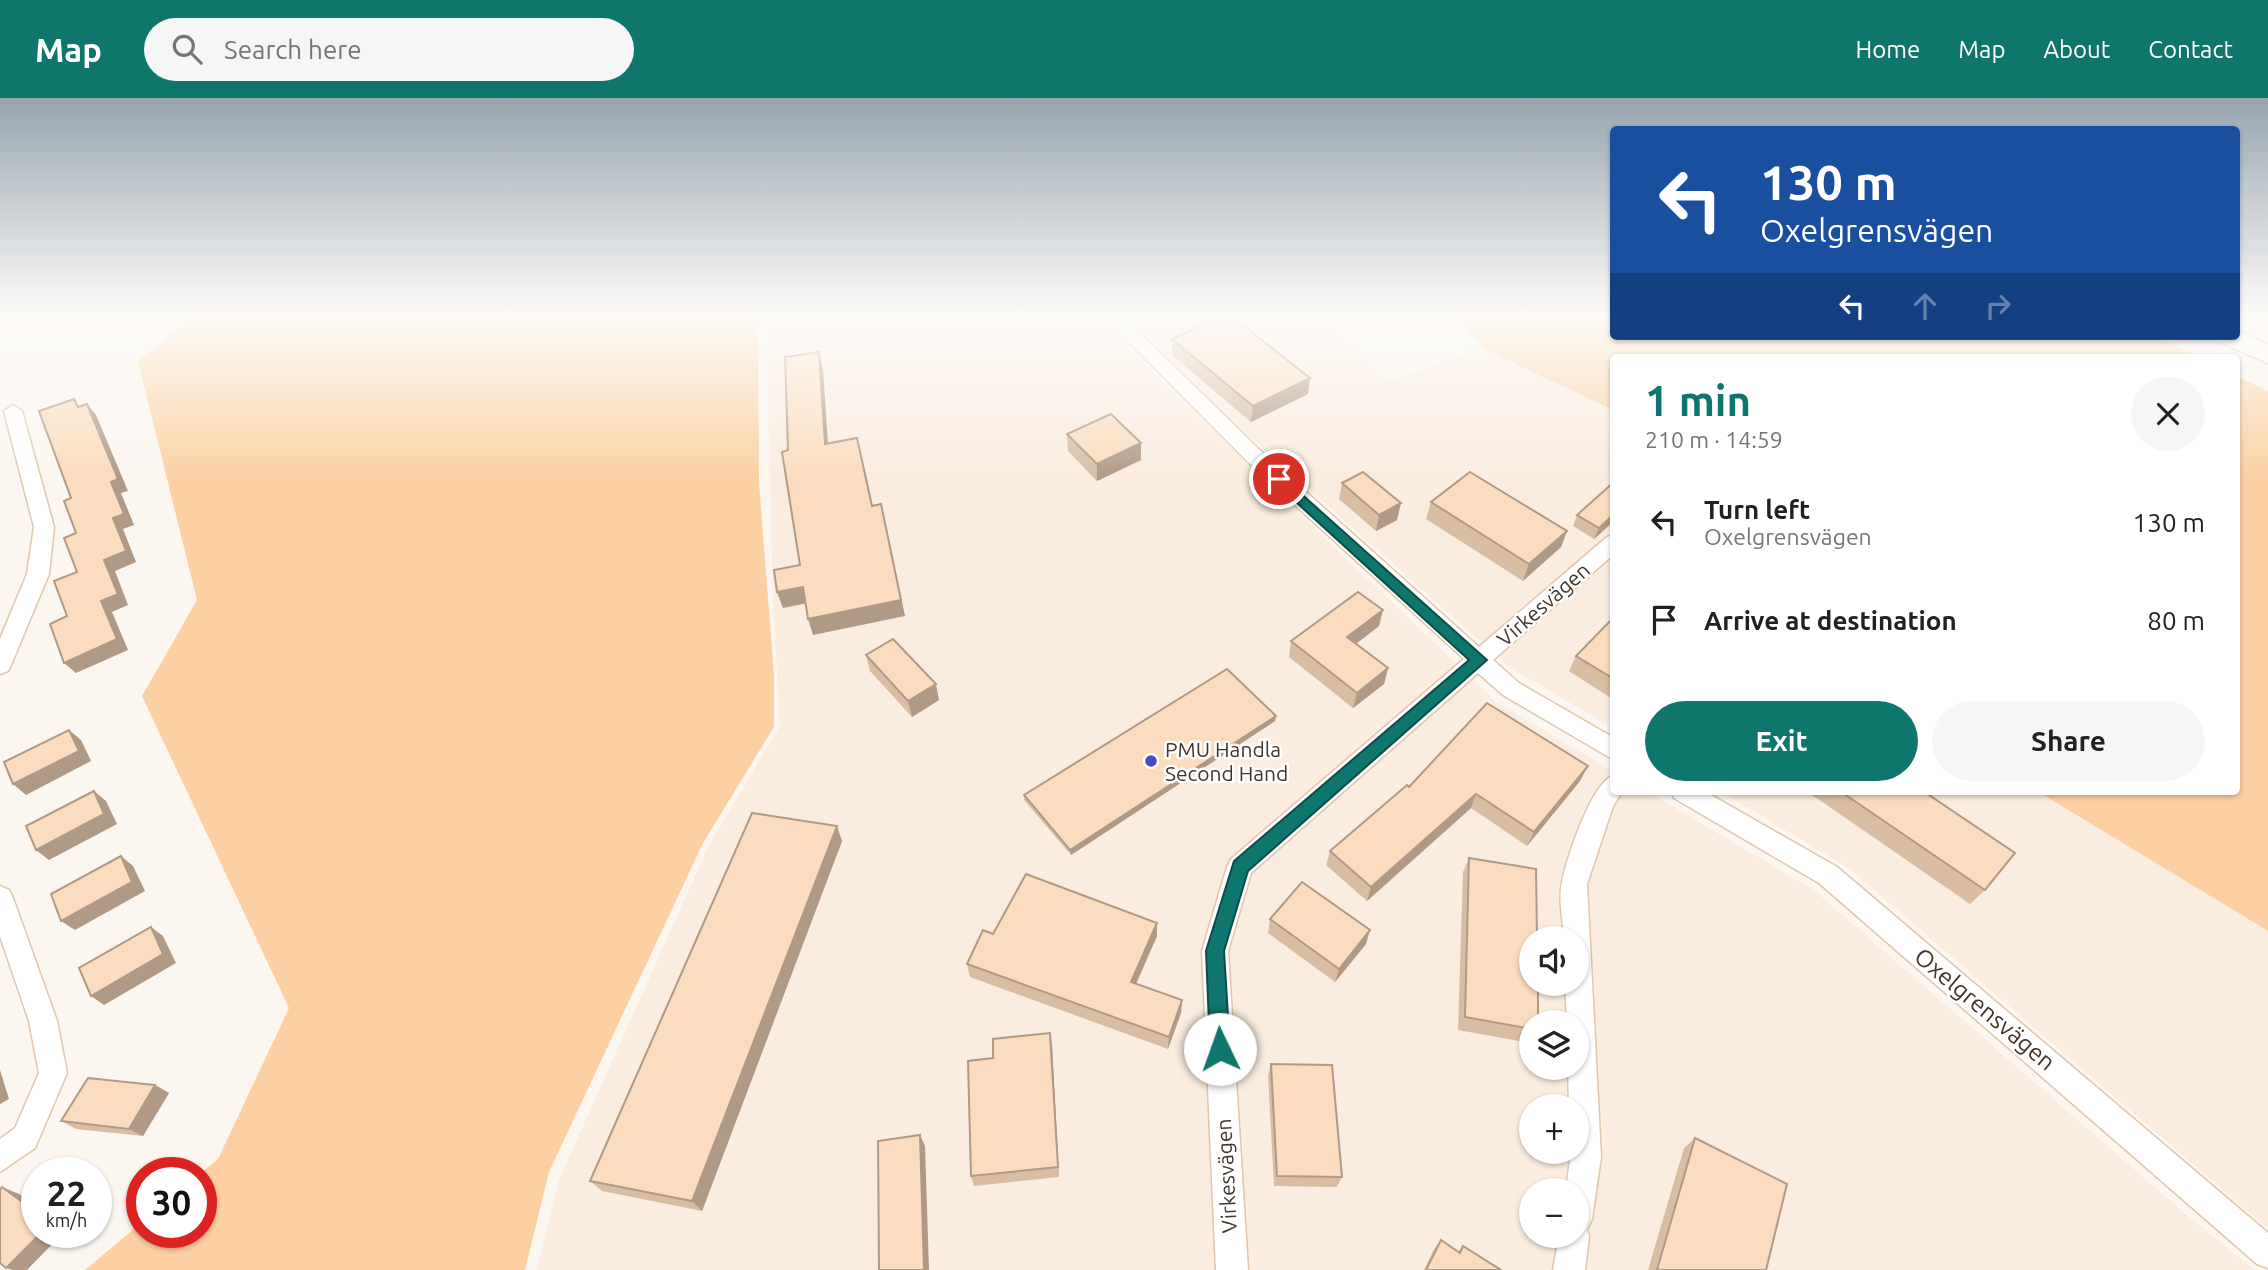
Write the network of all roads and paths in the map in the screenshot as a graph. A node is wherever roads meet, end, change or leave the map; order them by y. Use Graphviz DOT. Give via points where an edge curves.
graph roads {
  1 [pos="1167,371"];
  2 [pos="13,411"];
  3 [pos="1610,545"];
  4 [pos="1479,660"];
  5 [pos="0,665"];
  6 [pos="1610,748"];
  7 [pos="1610,791"];
  8 [pos="1690,795"];
  9 [pos="0,898"];
  10 [pos="1576,926"];
  11 [pos="1579,996"];
  12 [pos="0,1157"];
  13 [pos="1583,1178"];
  14 [pos="1572,1248"];
  15 [pos="2268,1254"];
  16 [pos="1232,1270"];
  17 [pos="1569,1270"];
  1 -- 4 [label="street" via="1259,461"];
  2 -- 5 [label="street" via="44,527 38,574"];
  3 -- 4 [label="street, Virkesvägen"];
  4 -- 6 [label="street" via="1511,688"];
  4 -- 16 [label="street, Virkesvägen" via="1241,867 1215,951"];
  7 -- 10 [label="street" via="1574,884"];
  8 -- 15 [label="street, Oxelgrensvägen" via="1828,876"];
  9 -- 12 [label="street" via="43,1021 52,1073 25,1138"];
  11 -- 13 [label="street"];
  14 -- 17 [label="street"];
}
